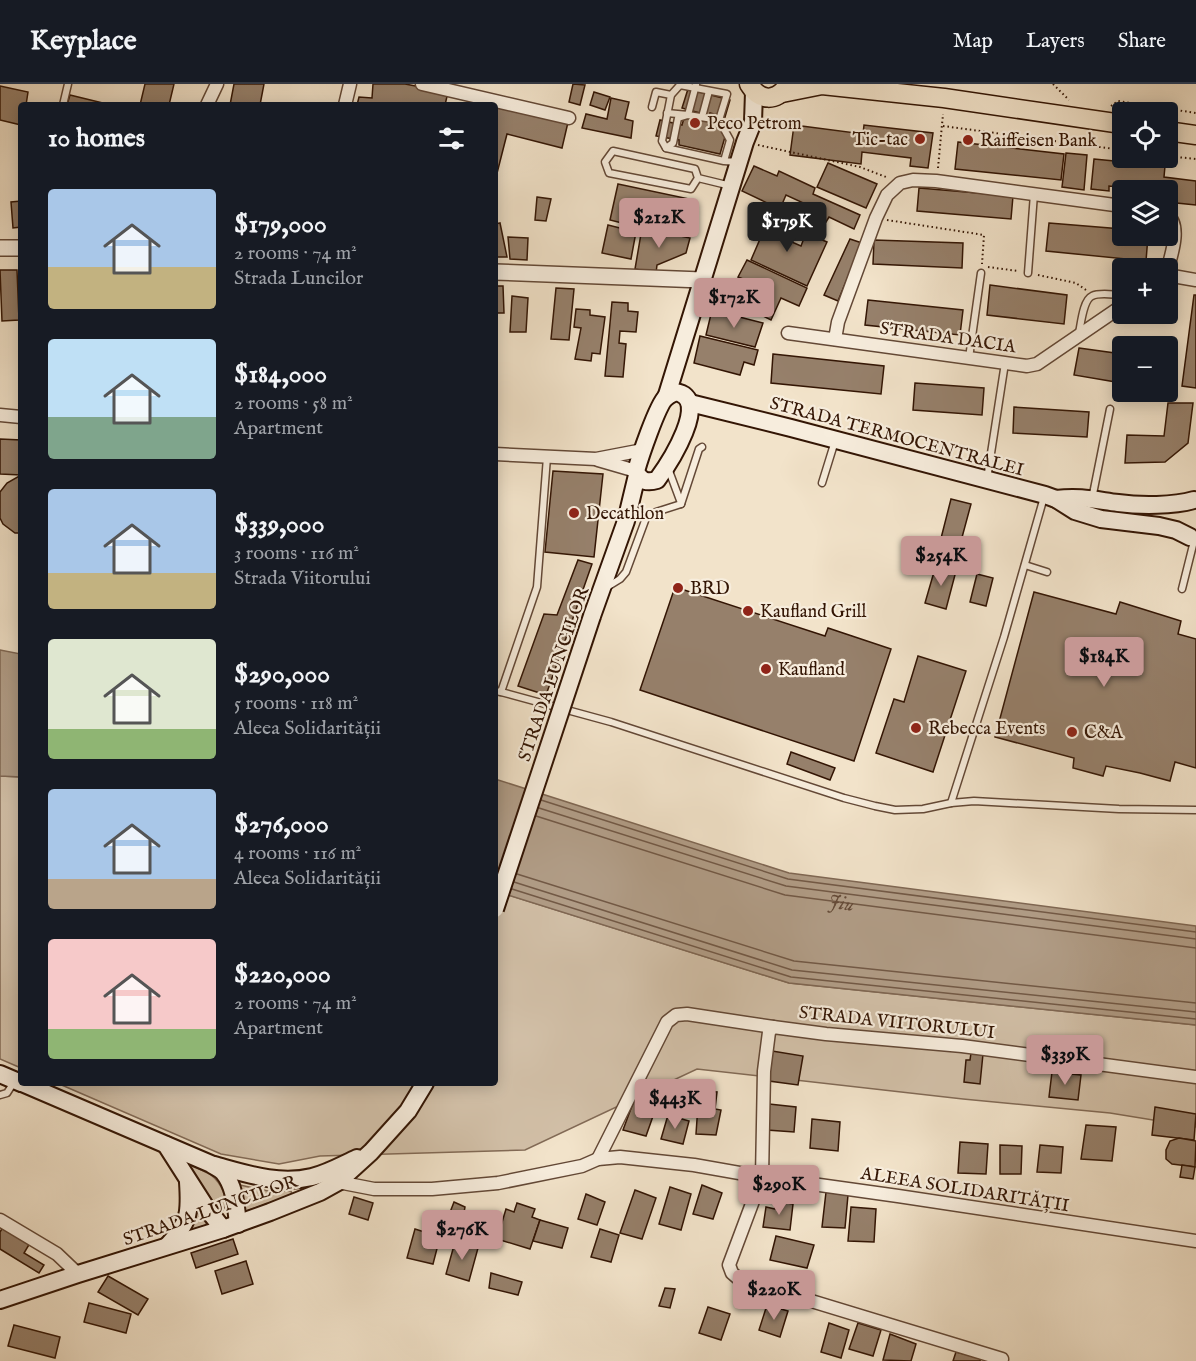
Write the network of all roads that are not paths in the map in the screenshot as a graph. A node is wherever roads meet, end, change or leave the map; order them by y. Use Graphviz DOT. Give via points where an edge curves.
graph roads {
  1 [pos="68,84"];
  2 [pos="217,84"];
  3 [pos="350,84"];
  4 [pos="422,84"];
  5 [pos="821,85"];
  6 [pos="695,86"];
  7 [pos="752,88"];
  8 [pos="709,91"];
  9 [pos="782,91"];
  10 [pos="670,95"];
  11 [pos="64,102"];
  12 [pos="208,102"];
  13 [pos="346,102"];
  14 [pos="652,107"];
  15 [pos="666,113"];
  16 [pos="688,115"];
  17 [pos="702,117"];
  18 [pos="569,118"];
  19 [pos="719,120"];
  20 [pos="753,122"];
  21 [pos="1112,123"];
  22 [pos="1178,132"];
  23 [pos="1196,135"];
  24 [pos="666,148"];
  25 [pos="731,162"];
  26 [pos="698,178"];
  27 [pos="731,186"];
  28 [pos="1034,194"];
  29 [pos="1112,205"];
  30 [pos="0,248"];
  31 [pos="18,248"];
  32 [pos="498,272"];
  33 [pos="981,273"];
  34 [pos="1028,273"];
  35 [pos="1178,276"];
  36 [pos="702,280"];
  37 [pos="1196,280"];
  38 [pos="1112,295"];
  39 [pos="1112,313"];
  40 [pos="788,333"];
  41 [pos="1079,336"];
  42 [pos="835,339"];
  43 [pos="969,358"];
  44 [pos="1005,363"];
  45 [pos="679,398"];
  46 [pos="1110,409"];
  47 [pos="727,411"];
  48 [pos="0,415"];
  49 [pos="18,417"];
  50 [pos="684,431"];
  51 [pos="836,440"];
  52 [pos="702,447"];
  53 [pos="643,450"];
  54 [pos="498,454"];
  55 [pos="547,457"];
  56 [pos="596,459"];
  57 [pos="668,466"];
  58 [pos="637,473"];
  59 [pos="657,480"];
  60 [pos="987,480"];
  61 [pos="822,483"];
  62 [pos="1051,497"];
  63 [pos="1092,499"];
  64 [pos="1195,500"];
  65 [pos="681,504"];
  66 [pos="626,521"];
  67 [pos="1193,540"];
  68 [pos="1024,565"];
  69 [pos="1047,572"];
  70 [pos="1182,589"];
  71 [pos="602,590"];
  72 [pos="498,692"];
  73 [pos="951,803"];
  74 [pos="1196,810"];
  75 [pos="498,900"];
  76 [pos="773,1027"];
  77 [pos="1196,1077"];
  78 [pos="15,1080"];
  79 [pos="29,1086"];
  80 [pos="423,1086"];
  81 [pos="0,1095"];
  82 [pos="166,1145"];
  83 [pos="371,1152"];
  84 [pos="598,1159"];
  85 [pos="211,1164"];
  86 [pos="762,1178"];
  87 [pos="188,1181"];
  88 [pos="338,1182"];
  89 [pos="0,1220"];
  90 [pos="231,1227"];
  91 [pos="1196,1241"];
  92 [pos="165,1247"];
  93 [pos="78,1274"];
  94 [pos="0,1300"];
  95 [pos="1002,1359"];
  1 -- 11 [label="lane"];
  2 -- 12 [label="street"];
  3 -- 13 [label="street"];
  4 -- 18 [label="street"];
  5 -- 9 [label="main road"];
  5 -- 21 [label="main road"];
  6 -- 8 [label="lane"];
  6 -- 10 [label="lane" via="680,85"];
  6 -- 16 [label="lane"];
  7 -- 9 [label="main road" via="767,97"];
  7 -- 20 [label="main road"];
  8 -- 17 [label="lane"];
  8 -- 19 [label="lane" via="727,94"];
  9 -- 20 [label="main road"];
  10 -- 14 [label="lane" via="656,92"];
  10 -- 15 [label="lane"];
  15 -- 16 [label="lane"];
  15 -- 24 [label="lane" via="662,141"];
  16 -- 17 [label="lane"];
  16 -- 24 [label="lane" via="678,118 673,143"];
  17 -- 19 [label="lane"];
  19 -- 25 [label="lane" via="730,140"];
  20 -- 25 [label="main road"];
  22 -- 23 [label="main road"];
  24 -- 25 [label="lane"];
  25 -- 27 [label="main road"];
  26 -- 26 [label="lane" via="695,169 614,151 605,162 609,173 691,189"];
  26 -- 27 [label="lane"];
  27 -- 36 [label="main road"];
  28 -- 29 [label="street"];
  28 -- 34 [label="lane"];
  28 -- 42 [label="street" via="936,181 900,183 887,195 876,218"];
  30 -- 31 [label="street"];
  32 -- 36 [label="street"];
  33 -- 43 [label="lane"];
  35 -- 37 [label="street"];
  36 -- 45 [label="main road" via="680,353"];
  38 -- 41 [label="lane" via="1091,296 1086,301"];
  39 -- 41 [label="street, STRADA DACIA"];
  40 -- 42 [label="street, STRADA DACIA"];
  41 -- 44 [label="street, STRADA DACIA" via="1037,364"];
  42 -- 43 [label="street, STRADA DACIA"];
  43 -- 44 [label="street, STRADA DACIA"];
  44 -- 60 [label="lane"];
  45 -- 47 [label="main road, STRADA TERMOCENTRALEI"];
  45 -- 50 [label="main road, STRADA LUNCILOR" via="689,417"];
  45 -- 53 [label="main road, STRADA LUNCILOR" via="660,407"];
  46 -- 63 [label="lane"];
  47 -- 50 [label="main road" via="697,420"];
  47 -- 51 [label="main road, STRADA TERMOCENTRALEI"];
  48 -- 49 [label="street"];
  50 -- 57 [label="main road, STRADA LUNCILOR"];
  51 -- 60 [label="main road, STRADA TERMOCENTRALEI"];
  51 -- 61 [label="lane"];
  52 -- 65 [label="lane"];
  53 -- 56 [label="street"];
  53 -- 58 [label="main road, STRADA LUNCILOR"];
  54 -- 55 [label="street"];
  55 -- 56 [label="street"];
  55 -- 72 [label="lane" via="537,587"];
  56 -- 58 [label="street"];
  57 -- 59 [label="main road, STRADA LUNCILOR"];
  57 -- 65 [label="lane"];
  58 -- 59 [label="main road" via="645,482"];
  58 -- 66 [label="main road, STRADA LUNCILOR"];
  59 -- 66 [label="main road, STRADA LUNCILOR"];
  60 -- 62 [label="main road, STRADA TERMOCENTRALEI"];
  62 -- 63 [label="main road, STRADA TERMOCENTRALEI"];
  62 -- 67 [label="main road, STRADA TERMOCENTRALEI" via="1075,511 1101,519 1160,526"];
  62 -- 68 [label="lane"];
  63 -- 64 [label="main road, STRADA TERMOCENTRALEI" via="1143,505"];
  64 -- 67 [label="main road" via="1185,516 1186,531"];
  65 -- 71 [label="lane" via="646,518 626,572"];
  66 -- 71 [label="main road, STRADA LUNCILOR"];
  67 -- 70 [label="lane"];
  68 -- 69 [label="lane"];
  68 -- 73 [label="lane"];
  71 -- 75 [label="main road, STRADA LUNCILOR, bridge"];
  72 -- 73 [label="lane" via="611,722 875,806 923,809"];
  73 -- 74 [label="lane"];
  76 -- 77 [label="street, STRADA VIITORULUI" via="962,1046"];
  76 -- 84 [label="street, STRADA VIITORULUI" via="676,1015 667,1022"];
  76 -- 86 [label="street, STRADA VIITORULUI" via="764,1071"];
  78 -- 81 [label="lane" via="8,1093"];
  79 -- 82 [label="main road"];
  80 -- 83 [label="main road, STRADA LUNCILOR" via="408,1111"];
  82 -- 85 [label="main road"];
  82 -- 87 [label="main road"];
  83 -- 85 [label="main road" via="313,1176 288,1180"];
  83 -- 88 [label="main road, STRADA LUNCILOR"];
  84 -- 86 [label="street, ALEEA SOLIDARITĂȚII" via="620,1157 694,1165"];
  84 -- 88 [label="street, ALEEA SOLIDARITĂȚII" via="582,1166 498,1183 432,1189 374,1189"];
  85 -- 90 [label="main road" via="223,1172 234,1195"];
  86 -- 91 [label="street, ALEEA SOLIDARITĂȚII"];
  86 -- 95 [label="street, STRADA VIITORULUI" via="729,1265 732,1273 740,1279"];
  87 -- 90 [label="main road"];
  87 -- 92 [label="main road" via="186,1221 181,1232"];
  88 -- 90 [label="main road, STRADA LUNCILOR"];
  89 -- 93 [label="street" via="57,1254"];
  90 -- 92 [label="main road, STRADA LUNCILOR"];
  92 -- 93 [label="main road, STRADA LUNCILOR"];
  93 -- 94 [label="main road, STRADA LUNCILOR"];
}
